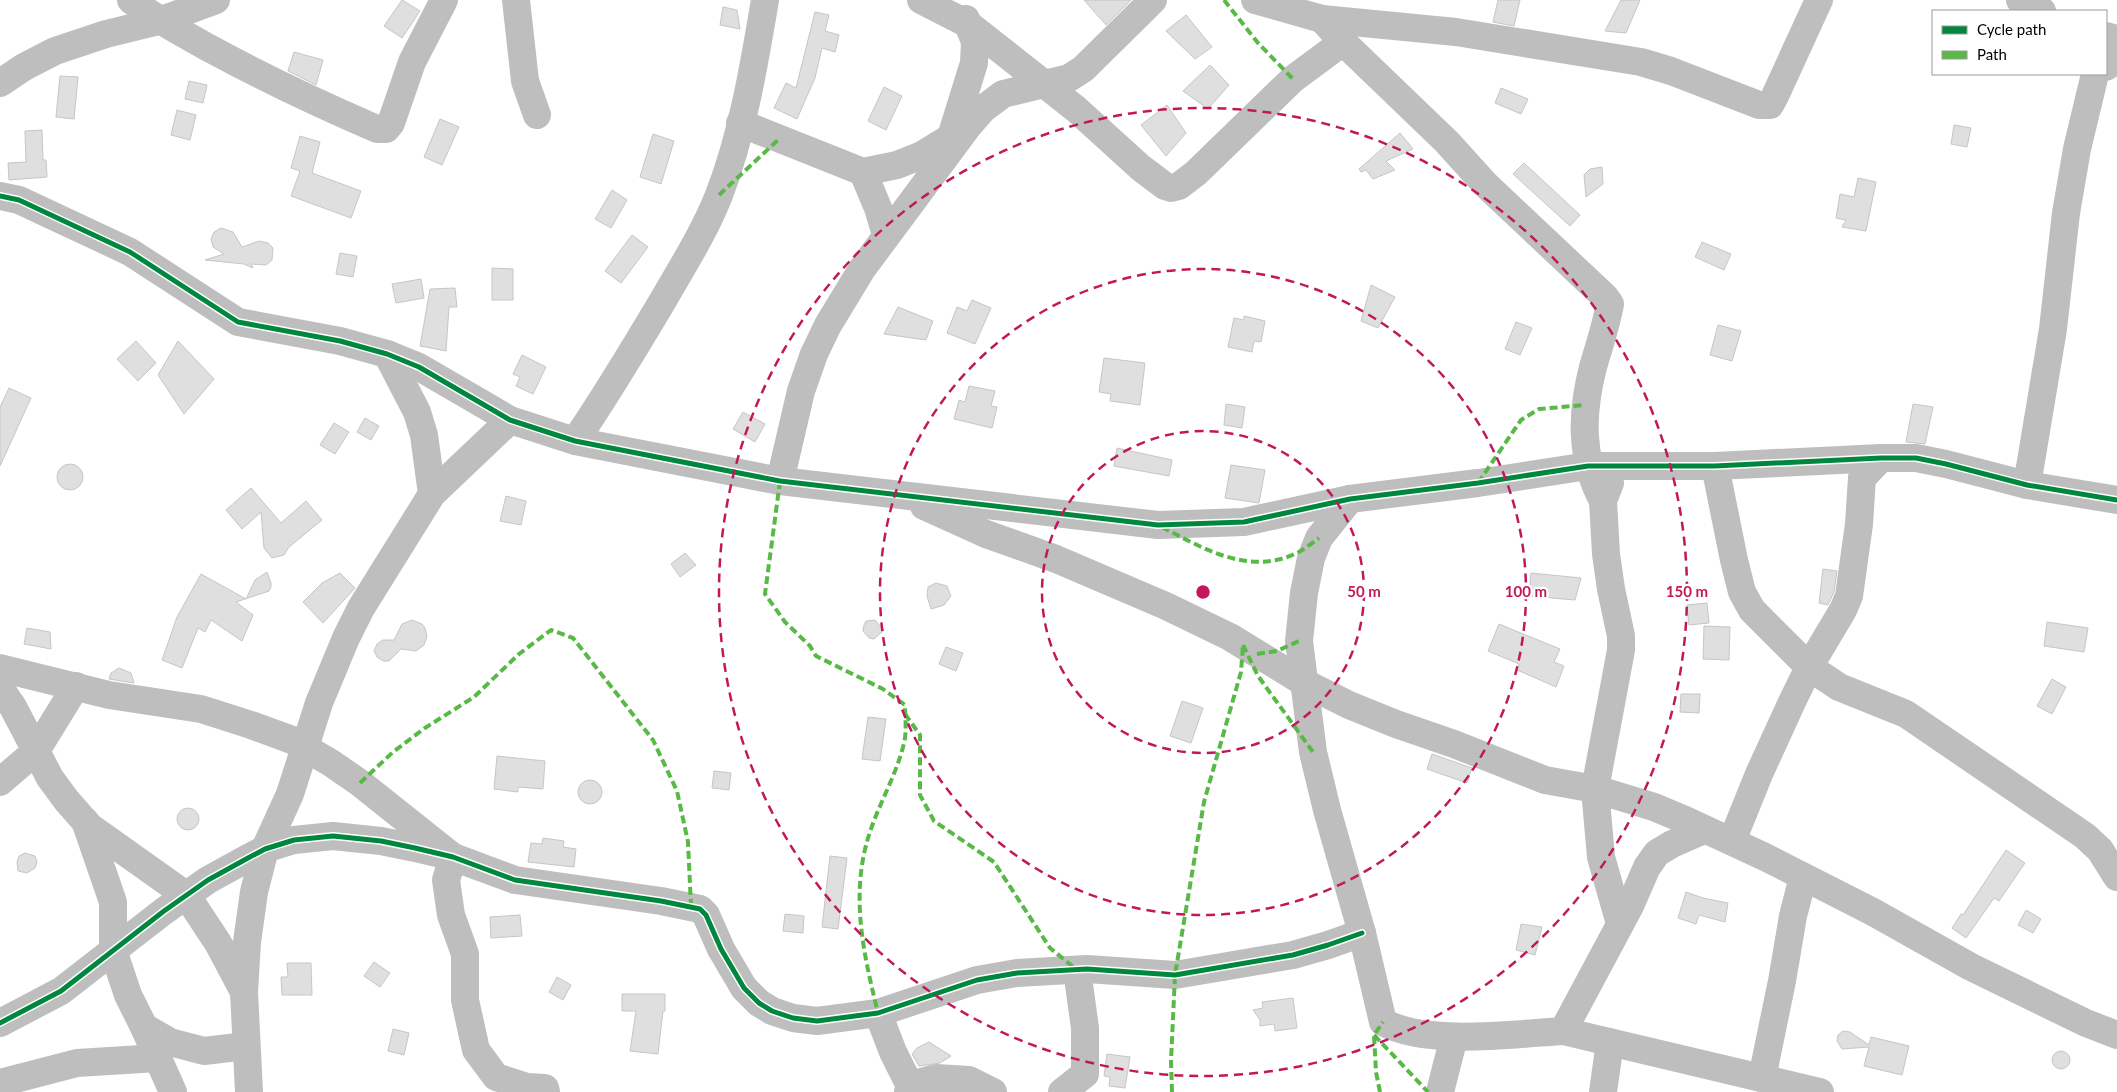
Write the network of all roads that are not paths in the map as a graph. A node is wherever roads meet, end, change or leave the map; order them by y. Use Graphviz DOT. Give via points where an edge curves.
graph roads {
  1 [pos="131,0"];
  2 [pos="216,0"];
  3 [pos="444,0"];
  4 [pos="516,0"];
  5 [pos="765,0"];
  6 [pos="920,0"];
  7 [pos="956,0"];
  8 [pos="1153,0"];
  9 [pos="1255,0"];
  10 [pos="1819,0"];
  11 [pos="2020,0"];
  12 [pos="2040,10"];
  13 [pos="1322,19"];
  14 [pos="159,21"];
  15 [pos="968,24"];
  16 [pos="1343,42"];
  17 [pos="2095,75"];
  18 [pos="0,84"];
  19 [pos="1045,84"];
  20 [pos="537,115"];
  21 [pos="740,122"];
  22 [pos="960,131"];
  23 [pos="863,172"];
  24 [pos="0,196"];
  25 [pos="886,235"];
  26 [pos="387,354"];
  27 [pos="510,420"];
  28 [pos="575,441"];
  29 [pos="1881,458"];
  30 [pos="1619,465"];
  31 [pos="1588,466"];
  32 [pos="1715,466"];
  33 [pos="780,481"];
  34 [pos="2027,485"];
  35 [pos="432,494"];
  36 [pos="900,495"];
  37 [pos="1350,498"];
  38 [pos="2117,500"];
  39 [pos="1604,501"];
  40 [pos="1809,667"];
  41 [pos="0,668"];
  42 [pos="1305,683"];
  43 [pos="76,686"];
  44 [pos="0,688"];
  45 [pos="306,748"];
  46 [pos="36,751"];
  47 [pos="0,782"];
  48 [pos="1594,789"];
  49 [pos="84,821"];
  50 [pos="1704,830"];
  51 [pos="1732,841"];
  52 [pos="265,849"];
  53 [pos="453,857"];
  54 [pos="2114,868"];
  55 [pos="1804,876"];
  56 [pos="187,896"];
  57 [pos="1620,924"];
  58 [pos="1362,933"];
  59 [pos="113,950"];
  60 [pos="1077,970"];
  61 [pos="244,992"];
  62 [pos="878,1013"];
  63 [pos="0,1023"];
  64 [pos="144,1027"];
  65 [pos="1563,1031"];
  66 [pos="2117,1035"];
  67 [pos="1454,1038"];
  68 [pos="1610,1042"];
  69 [pos="246,1046"];
  70 [pos="158,1058"];
  71 [pos="1762,1078"];
  72 [pos="0,1084"];
  73 [pos="911,1090"];
  74 [pos="172,1092"];
  75 [pos="249,1092"];
  76 [pos="546,1092"];
  77 [pos="993,1092"];
  78 [pos="1062,1092"];
  79 [pos="1440,1092"];
  80 [pos="1604,1092"];
  81 [pos="1820,1092"];
  1 -- 14 [label="street"];
  2 -- 14 [label="street"];
  3 -- 14 [label="street" via="412,62 386,129 377,129 305,98"];
  4 -- 20 [label="street" via="526,81"];
  5 -- 21 [label="street" via="750,94"];
  6 -- 15 [label="street"];
  7 -- 15 [label="street"];
  8 -- 19 [label="street" via="1083,69 1069,78"];
  9 -- 13 [label="street"];
  10 -- 13 [label="street" via="1776,96 1770,104 1759,105 1641,62 1456,32"];
  11 -- 12 [label="street"];
  13 -- 16 [label="street"];
  14 -- 18 [label="street" via="55,51"];
  15 -- 19 [label="street"];
  15 -- 22 [label="street" via="975,42 974,64"];
  16 -- 19 [label="street" via="1293,79 1196,172 1179,186 1171,188 1141,168"];
  16 -- 31 [label="street" via="1610,304 1585,405 1584,440"];
  17 -- 34 [label="street" via="2066,213 2052,329"];
  19 -- 22 [label="street" via="1003,94"];
  21 -- 23 [label="street"];
  21 -- 28 [label="street" via="730,164 703,230 638,342"];
  22 -- 23 [label="street" via="922,155 897,165"];
  22 -- 25 [label="street" via="917,197"];
  23 -- 25 [label="street"];
  24 -- 26 [label="street" via="19,200 130,252 238,322 340,341"];
  25 -- 33 [label="street" via="846,294 814,354 801,391"];
  26 -- 27 [label="street" via="419,368"];
  26 -- 35 [label="street" via="417,412 424,435"];
  27 -- 28 [label="street"];
  27 -- 35 [label="street"];
  28 -- 33 [label="street"];
  29 -- 32 [label="street"];
  29 -- 34 [label="street" via="1916,458"];
  29 -- 40 [label="street" via="1862,478 1849,596"];
  30 -- 31 [label="street"];
  30 -- 32 [label="street"];
  30 -- 39 [label="street"];
  31 -- 37 [label="street"];
  31 -- 39 [label="street"];
  32 -- 40 [label="street" via="1742,592 1752,610"];
  33 -- 36 [label="street"];
  34 -- 38 [label="street"];
  35 -- 45 [label="street" via="361,608 346,638 319,703"];
  36 -- 37 [label="street" via="1158,525 1244,522"];
  36 -- 42 [label="street" via="986,534 1056,559 1166,606 1230,637"];
  37 -- 42 [label="street" via="1319,538 1311,558 1300,641"];
  39 -- 48 [label="street" via="1606,554 1621,650"];
  40 -- 51 [label="street"];
  40 -- 54 [label="street" via="1839,687 1906,714 1955,746 2086,836"];
  41 -- 43 [label="street"];
  42 -- 48 [label="street" via="1388,721 1544,780"];
  42 -- 58 [label="street" via="1313,752"];
  43 -- 45 [label="street" via="201,709 292,740"];
  43 -- 46 [label="street"];
  44 -- 46 [label="street"];
  45 -- 52 [label="street"];
  45 -- 53 [label="street" via="360,783"];
  46 -- 47 [label="street"];
  46 -- 49 [label="street" via="56,786"];
  48 -- 50 [label="street" via="1654,807"];
  48 -- 57 [label="street" via="1601,857"];
  49 -- 56 [label="street"];
  49 -- 59 [label="street" via="113,902"];
  50 -- 51 [label="street"];
  50 -- 57 [label="street" via="1657,853"];
  51 -- 55 [label="street"];
  52 -- 53 [label="street" via="294,840 333,836 381,841"];
  52 -- 56 [label="street" via="208,880"];
  52 -- 61 [label="street" via="254,892"];
  53 -- 62 [label="street" via="515,880 700,908 744,988 758,1003 793,1018 817,1022"];
  53 -- 76 [label="street" via="446,880 451,915 465,954 465,1000 476,1050 496,1077 527,1087 545,1088"];
  55 -- 66 [label="street" via="1970,967"];
  55 -- 71 [label="street" via="1793,916"];
  56 -- 59 [label="street"];
  56 -- 61 [label="street"];
  57 -- 65 [label="street"];
  58 -- 60 [label="street" via="1293,955 1175,975"];
  58 -- 67 [label="street" via="1383,1022 1404,1030"];
  59 -- 63 [label="street" via="61,991"];
  59 -- 64 [label="street" via="128,995"];
  60 -- 62 [label="street" via="1017,973 977,980"];
  60 -- 78 [label="street" via="1085,1028 1085,1074"];
  61 -- 69 [label="street"];
  62 -- 73 [label="street"];
  64 -- 69 [label="street" via="170,1042 204,1051"];
  64 -- 70 [label="street"];
  65 -- 67 [label="street"];
  65 -- 68 [label="street"];
  67 -- 79 [label="street"];
  68 -- 71 [label="street"];
  68 -- 80 [label="street"];
  69 -- 75 [label="street"];
  70 -- 72 [label="street" via="77,1062"];
  70 -- 74 [label="street"];
  71 -- 81 [label="street"];
  73 -- 77 [label="street" via="936,1078 968,1080"];
}
